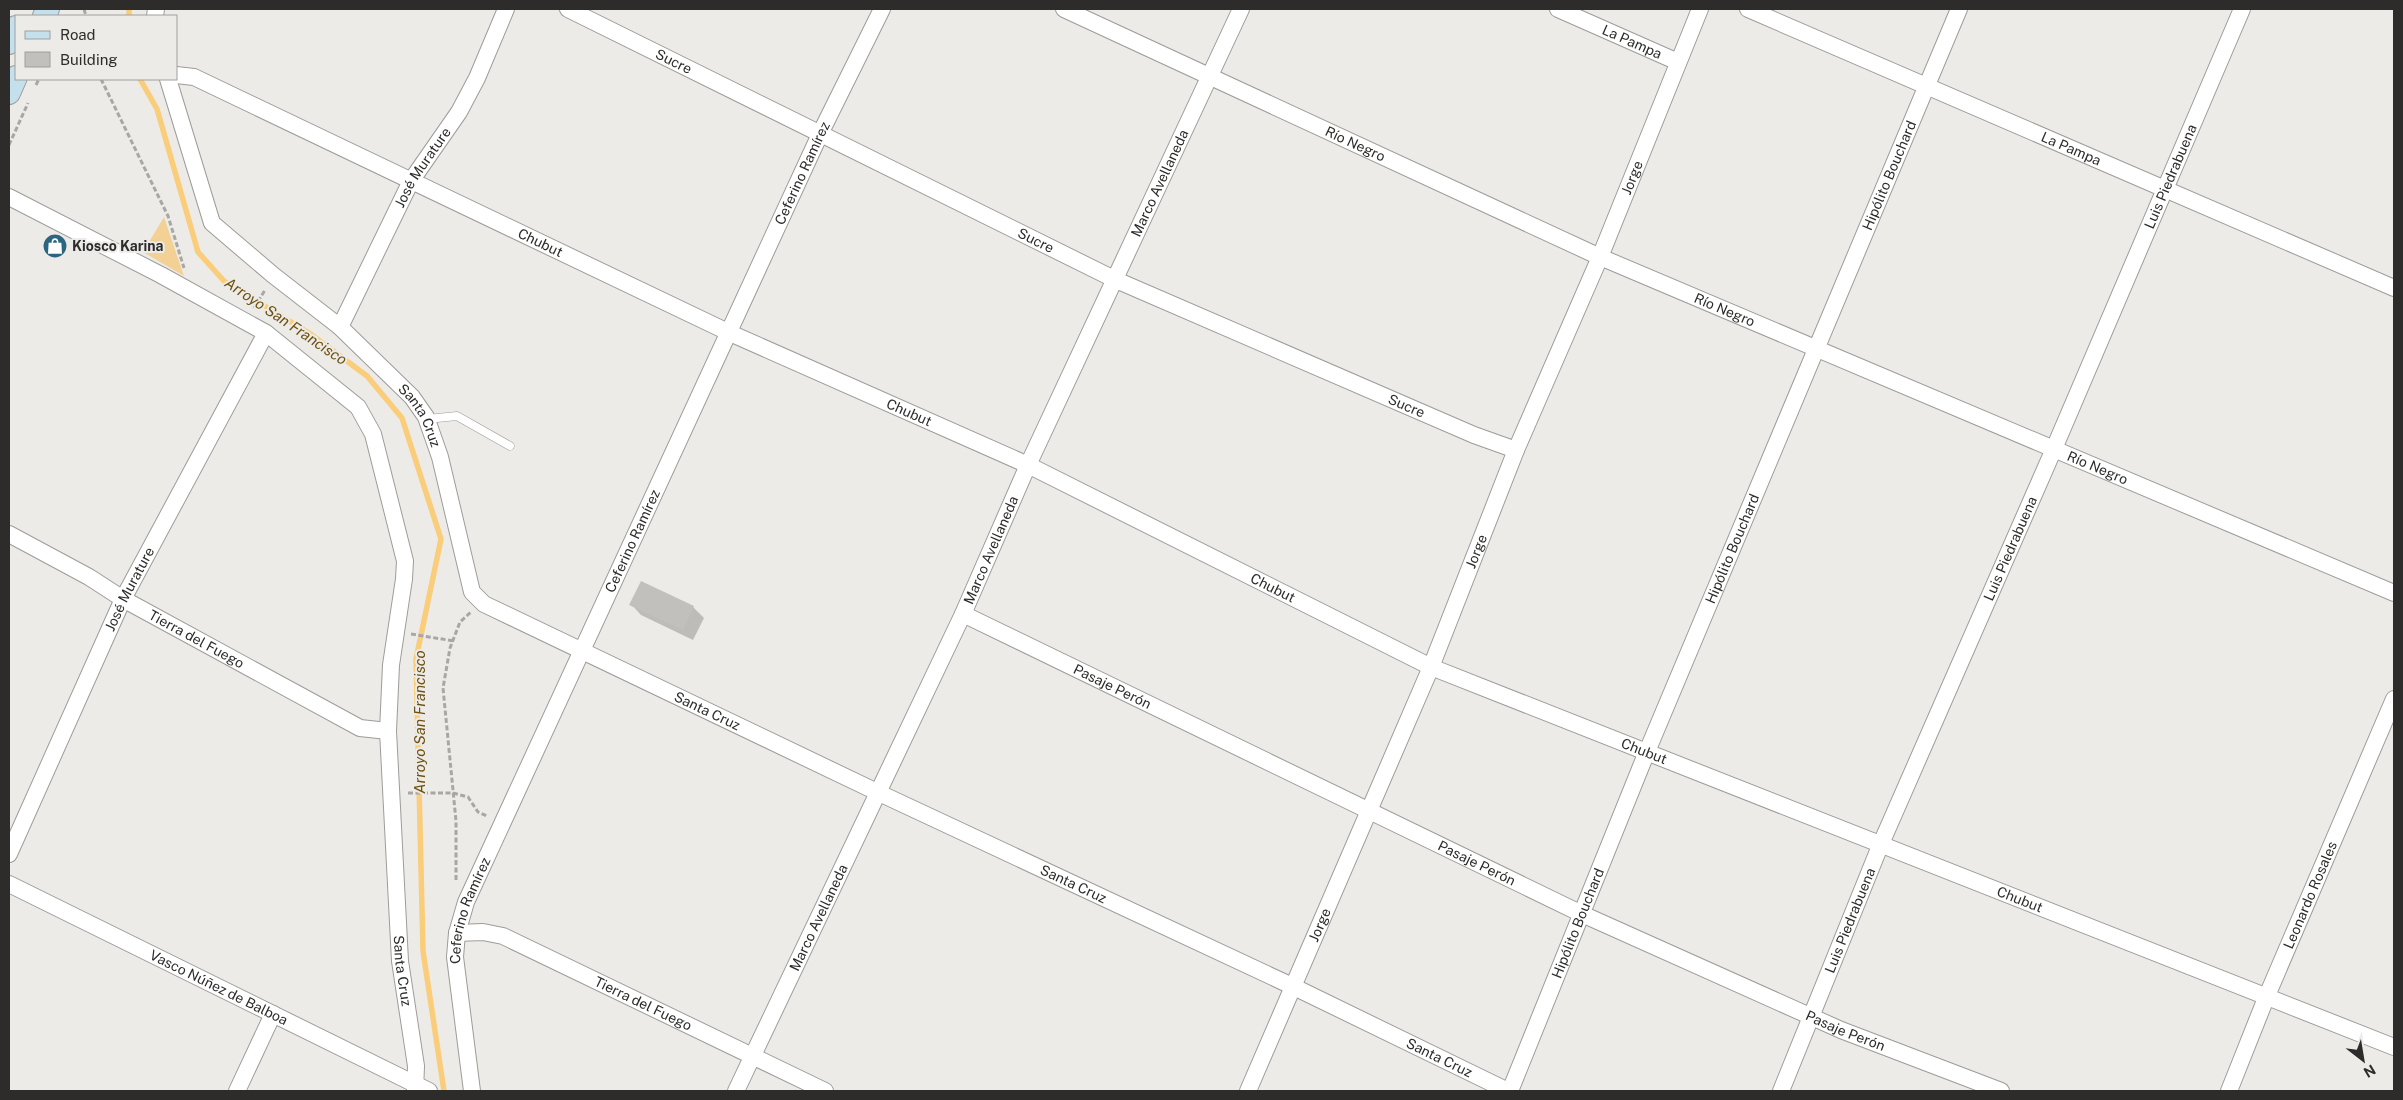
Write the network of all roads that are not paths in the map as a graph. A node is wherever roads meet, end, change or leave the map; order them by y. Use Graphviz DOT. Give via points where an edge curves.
graph roads {
  1 [pos="506,9"];
  2 [pos="568,9"];
  3 [pos="882,9"];
  4 [pos="1064,9"];
  5 [pos="1241,9"];
  6 [pos="1558,9"];
  7 [pos="1700,9"];
  8 [pos="1748,9"];
  9 [pos="1959,9"];
  10 [pos="2242,9"];
  11 [pos="15,29"];
  12 [pos="9,43"];
  13 [pos="1678,62"];
  14 [pos="178,75"];
  15 [pos="1211,77"];
  16 [pos="168,80"];
  17 [pos="26,82"];
  18 [pos="1926,86"];
  19 [pos="9,93"];
  20 [pos="821,132"];
  21 [pos="411,181"];
  22 [pos="2166,189"];
  23 [pos="9,196"];
  24 [pos="1600,257"];
  25 [pos="1116,280"];
  26 [pos="2394,288"];
  27 [pos="340,327"];
  28 [pos="266,333"];
  29 [pos="730,333"];
  30 [pos="1816,350"];
  31 [pos="427,419"];
  32 [pos="510,446"];
  33 [pos="1516,450"];
  34 [pos="2053,451"];
  35 [pos="1028,465"];
  36 [pos="9,534"];
  37 [pos="2394,593"];
  38 [pos="124,599"];
  39 [pos="962,614"];
  40 [pos="581,650"];
  41 [pos="1431,667"];
  42 [pos="2394,699"];
  43 [pos="388,731"];
  44 [pos="1646,754"];
  45 [pos="877,792"];
  46 [pos="1368,811"];
  47 [pos="1880,846"];
  48 [pos="9,854"];
  49 [pos="9,884"];
  50 [pos="1582,914"];
  51 [pos="457,933"];
  52 [pos="1292,986"];
  53 [pos="2266,998"];
  54 [pos="273,1014"];
  55 [pos="1812,1017"];
  56 [pos="2394,1047"];
  57 [pos="752,1056"];
  58 [pos="420,1089"];
  59 [pos="237,1091"];
  60 [pos="472,1091"];
  61 [pos="736,1091"];
  62 [pos="825,1091"];
  63 [pos="1248,1091"];
  64 [pos="1509,1091"];
  65 [pos="1781,1091"];
  66 [pos="2001,1091"];
  67 [pos="2229,1091"];
  1 -- 21 [label="street, José Murature" via="464,104"];
  2 -- 20 [label="street, Sucre"];
  3 -- 20 [label="street, Ceferino Ramírez"];
  4 -- 15 [label="street, Río Negro"];
  5 -- 15 [label="street, Marco Avellaneda"];
  6 -- 13 [label="street, La Pampa"];
  7 -- 13 [label="street, Jorge"];
  8 -- 18 [label="street, La Pampa"];
  9 -- 18 [label="street, Hipólito Bouchard"];
  10 -- 22 [label="street, Luis Piedrabuena"];
  11 -- 12 [label="main road"];
  13 -- 24 [label="street, Jorge"];
  14 -- 21 [label="street, Chubut" via="194,77"];
  15 -- 24 [label="street, Río Negro"];
  15 -- 25 [label="street, Marco Avellaneda"];
  16 -- 27 [label="street, Santa Cruz" via="212,223"];
  17 -- 19 [label="main road"];
  18 -- 22 [label="street, La Pampa"];
  18 -- 30 [label="street, Hipólito Bouchard"];
  20 -- 25 [label="street, Sucre"];
  20 -- 29 [label="street, Ceferino Ramírez"];
  21 -- 27 [label="street, José Murature"];
  21 -- 29 [label="street, Chubut"];
  22 -- 26 [label="street, La Pampa"];
  22 -- 34 [label="street, Luis Piedrabuena"];
  23 -- 28 [label="street, Santa Cruz"];
  24 -- 30 [label="street, Río Negro"];
  24 -- 33 [label="street, Jorge"];
  25 -- 33 [label="street, Sucre"];
  25 -- 35 [label="street, Marco Avellaneda"];
  27 -- 31 [label="street, Santa Cruz" via="412,397"];
  28 -- 38 [label="street, José Murature"];
  28 -- 43 [label="street, Santa Cruz" via="358,407 373,434 405,561 391,665"];
  29 -- 35 [label="street, Chubut"];
  29 -- 40 [label="street, Ceferino Ramírez"];
  30 -- 34 [label="street, Río Negro"];
  30 -- 44 [label="street, Hipólito Bouchard"];
  31 -- 32 [label="lane" via="457,416"];
  31 -- 40 [label="street, Santa Cruz" via="440,457 472,592 482,602"];
  33 -- 41 [label="street, Jorge"];
  34 -- 37 [label="street, Río Negro"];
  34 -- 47 [label="street, Luis Piedrabuena"];
  35 -- 39 [label="street, Marco Avellaneda"];
  35 -- 41 [label="street, Chubut"];
  36 -- 38 [label="street, Tierra del Fuego"];
  38 -- 43 [label="street, Tierra del Fuego" via="360,728"];
  38 -- 48 [label="street, José Murature"];
  39 -- 45 [label="street, Marco Avellaneda"];
  39 -- 46 [label="street, Pasaje Perón"];
  40 -- 45 [label="street, Santa Cruz"];
  40 -- 51 [label="street, Ceferino Ramírez" via="466,902"];
  41 -- 44 [label="street, Chubut"];
  41 -- 46 [label="street, Jorge"];
  42 -- 53 [label="street, Leonardo Rosales"];
  43 -- 58 [label="street, Santa Cruz" via="400,961"];
  44 -- 47 [label="street, Chubut"];
  44 -- 50 [label="street, Hipólito Bouchard"];
  45 -- 52 [label="street, Santa Cruz"];
  45 -- 57 [label="street, Marco Avellaneda"];
  46 -- 50 [label="street, Pasaje Perón"];
  46 -- 52 [label="street, Jorge"];
  47 -- 53 [label="street, Chubut"];
  47 -- 55 [label="street, Luis Piedrabuena"];
  49 -- 54 [label="street, Vasco Núñez de Balboa"];
  50 -- 55 [label="street, Pasaje Perón"];
  50 -- 64 [label="street, Hipólito Bouchard"];
  51 -- 57 [label="street, Tierra del Fuego" via="483,932 504,936"];
  51 -- 60 [label="street, Ceferino Ramírez" via="455,957"];
  52 -- 63 [label="street, Jorge"];
  52 -- 64 [label="street, Santa Cruz"];
  53 -- 56 [label="street, Chubut"];
  53 -- 67 [label="street, Leonardo Rosales"];
  54 -- 58 [label="street, Vasco Núñez de Balboa"];
  54 -- 59 [label="street"];
  55 -- 65 [label="street, Luis Piedrabuena"];
  55 -- 66 [label="street, Pasaje Perón"];
  57 -- 61 [label="street, Marco Avellaneda"];
  57 -- 62 [label="street, Tierra del Fuego"];
}
